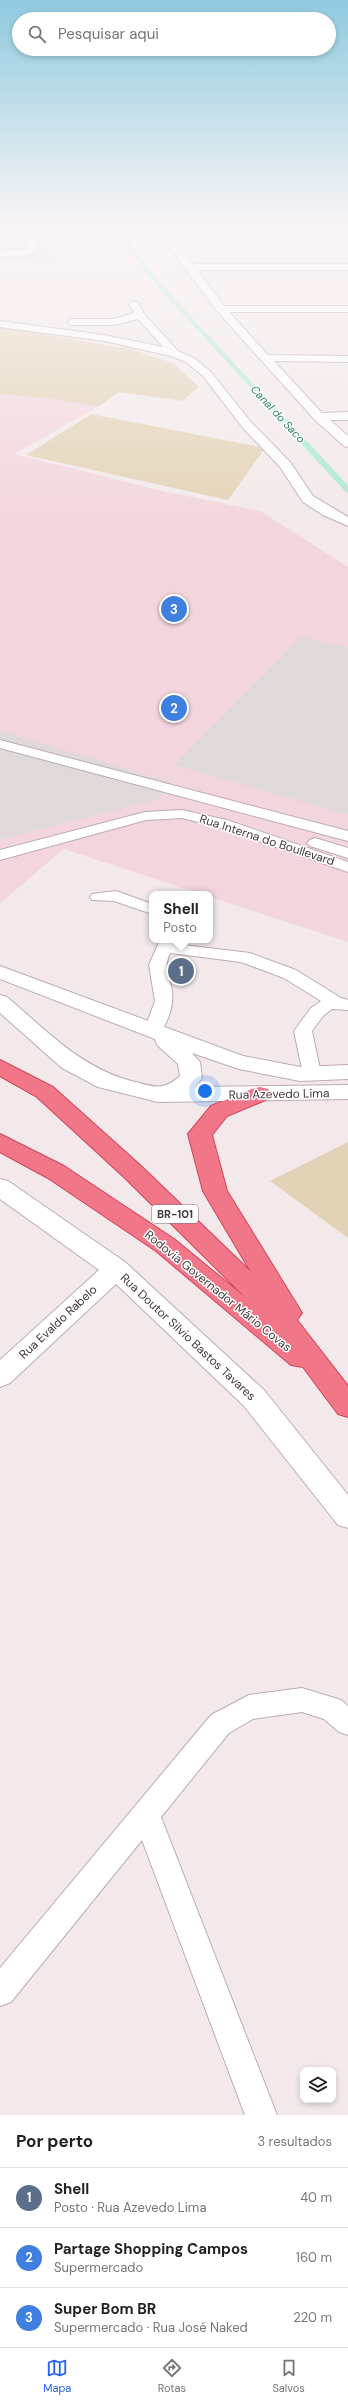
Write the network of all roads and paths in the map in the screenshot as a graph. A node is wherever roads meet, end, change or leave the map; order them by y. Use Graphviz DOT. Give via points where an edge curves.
graph roads {
  1 [pos="20,327"];
  2 [pos="127,327"];
  3 [pos="150,327"];
  4 [pos="237,327"];
  5 [pos="104,338"];
  6 [pos="174,353"];
  7 [pos="265,358"];
  8 [pos="348,359"];
  9 [pos="348,416"];
  10 [pos="319,417"];
  11 [pos="348,443"];
  12 [pos="315,504"];
  13 [pos="348,508"];
  14 [pos="348,522"];
  15 [pos="0,744"];
  16 [pos="145,816"];
  17 [pos="348,836"];
  18 [pos="348,853"];
  19 [pos="0,855"];
  20 [pos="348,867"];
  21 [pos="98,897"];
  22 [pos="149,908"];
  23 [pos="167,944"];
  24 [pos="0,972"];
  25 [pos="0,1002"];
  26 [pos="341,1003"];
  27 [pos="153,1031"];
  28 [pos="0,1066"];
  29 [pos="348,1072"];
  30 [pos="312,1074"];
  31 [pos="348,1092"];
  32 [pos="260,1094"];
  33 [pos="158,1095"];
  34 [pos="0,1142"];
  35 [pos="0,1187"];
  36 [pos="116,1268"];
  37 [pos="0,1376"];
  38 [pos="330,1383"];
  39 [pos="348,1406"];
  40 [pos="348,1516"];
  41 [pos="348,1723"];
  42 [pos="146,1815"];
  43 [pos="0,1991"];
  44 [pos="261,2115"];
  1 -- 5 [label="street"];
  2 -- 5 [label="street" via="131,331 121,337"];
  3 -- 6 [label="street"];
  4 -- 7 [label="street"];
  5 -- 6 [label="street"];
  6 -- 12 [label="street" via="190,360 207,374 247,425 285,465 308,499"];
  7 -- 8 [label="street"];
  7 -- 10 [label="street"];
  9 -- 10 [label="street"];
  10 -- 11 [label="street"];
  12 -- 13 [label="street"];
  12 -- 14 [label="street"];
  15 -- 17 [label="lane, Rua Interna do Boullevard"];
  16 -- 18 [label="lane" via="163,807 203,810"];
  16 -- 19 [label="lane, Rua Interna do Boullevard"];
  16 -- 20 [label="lane, Rua Interna do Boullevard" via="169,814 200,817"];
  21 -- 22 [label="lane" via="116,896"];
  23 -- 26 [label="lane" via="244,957 290,974"];
  23 -- 27 [label="lane" via="157,969 165,1007"];
  24 -- 27 [label="street, Rua Azevedo Lima"];
  25 -- 33 [label="street, Rua Azevedo Lima" via="70,1063 106,1082"];
  26 -- 30 [label="lane" via="322,1005 303,1031"];
  27 -- 30 [label="street, Rua Azevedo Lima" via="239,1062"];
  27 -- 33 [label="street" via="174,1046 189,1062 191,1078 178,1090"];
  28 -- 38 [label="highway, Rodovia Governador Mário Covas / BR-101" via="45,1092 133,1172 273,1309"];
  29 -- 30 [label="street, Rua Azevedo Lima"];
  31 -- 32 [label="street, Rua Azevedo Lima"];
  32 -- 33 [label="street, Rua Azevedo Lima"];
  32 -- 38 [label="highway" via="219,1111 200,1134 215,1191"];
  34 -- 38 [label="highway, Rodovia Governador Mário Covas / BR-101" via="56,1172 165,1245"];
  35 -- 36 [label="street, Rua Doutor Silvio Bastos Tavares"];
  36 -- 37 [label="street, Rua Evaldo Rabelo"];
  36 -- 40 [label="street, Rua Doutor Silvio Bastos Tavares" via="254,1398"];
  38 -- 39 [label="highway, Rodovia Governador Mário Covas / BR-101"];
  41 -- 42 [label="lane" via="332,1709 302,1700 250,1707 220,1724"];
  42 -- 43 [label="lane"];
  42 -- 44 [label="lane"];
}
